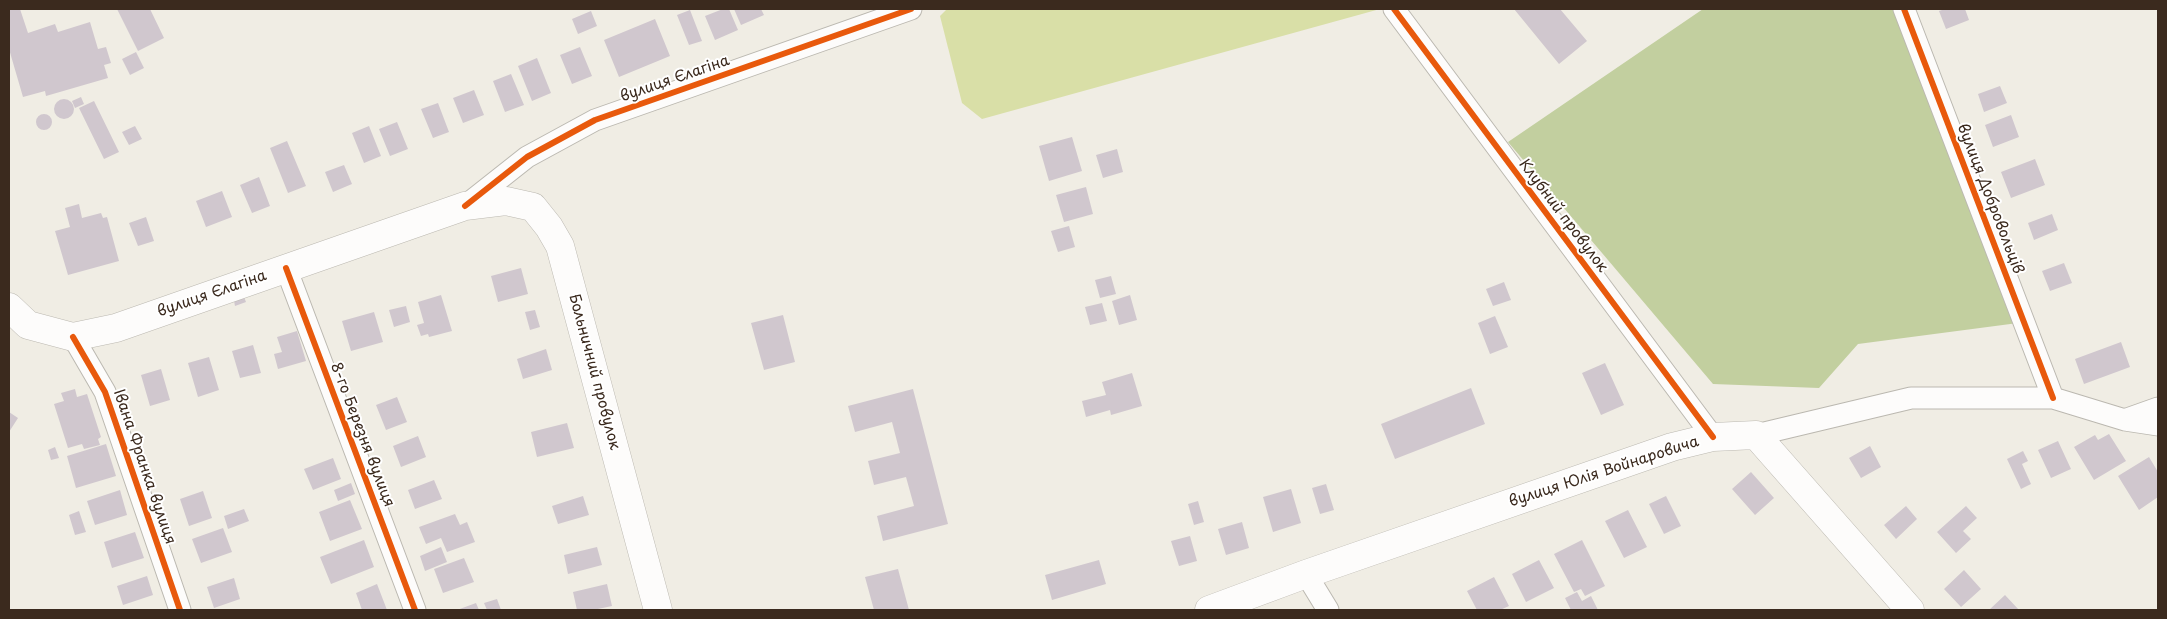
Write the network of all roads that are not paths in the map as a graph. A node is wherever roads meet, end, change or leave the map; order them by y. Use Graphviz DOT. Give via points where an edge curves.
graph roads {
  1 [pos="910,9"];
  2 [pos="1394,9"];
  3 [pos="1904,9"];
  4 [pos="465,206"];
  5 [pos="286,268"];
  6 [pos="9,307"];
  7 [pos="73,337"];
  8 [pos="2053,398"];
  9 [pos="2158,408"];
  10 [pos="2125,420"];
  11 [pos="2158,425"];
  12 [pos="1756,435"];
  13 [pos="1713,437"];
  14 [pos="1306,574"];
  15 [pos="180,610"];
  16 [pos="415,610"];
  17 [pos="658,610"];
  18 [pos="1208,610"];
  19 [pos="1328,610"];
  20 [pos="1910,610"];
  1 -- 4 [label="street, вулиця Єлагіна" via="595,120 527,157"];
  2 -- 13 [label="street, Клубний провулок"];
  3 -- 8 [label="street, вулиця Добровольців"];
  4 -- 5 [label="main road, вулиця Єлагіна"];
  4 -- 17 [label="main road, Больничний провулок" via="506,201 533,207 560,246"];
  5 -- 7 [label="main road, вулиця Єлагіна" via="116,328"];
  5 -- 16 [label="street, 8-го Березня вулиця"];
  6 -- 7 [label="main road, вулиця Єлагіна" via="28,325"];
  7 -- 15 [label="street, Івана Франка вулиця" via="105,392"];
  8 -- 10 [label="street, вулиця Юлія Войнаровича"];
  8 -- 12 [label="street, вулиця Юлія Войнаровича" via="1911,398"];
  9 -- 10 [label="street"];
  10 -- 11 [label="street, вулиця Юлія Войнаровича"];
  12 -- 13 [label="main road, вулиця Юлія Войнаровича"];
  12 -- 20 [label="main road"];
  13 -- 14 [label="main road, вулиця Юлія Войнаровича" via="1672,446"];
  14 -- 18 [label="main road, вулиця Юлія Войнаровича"];
  14 -- 19 [label="street"];
}
